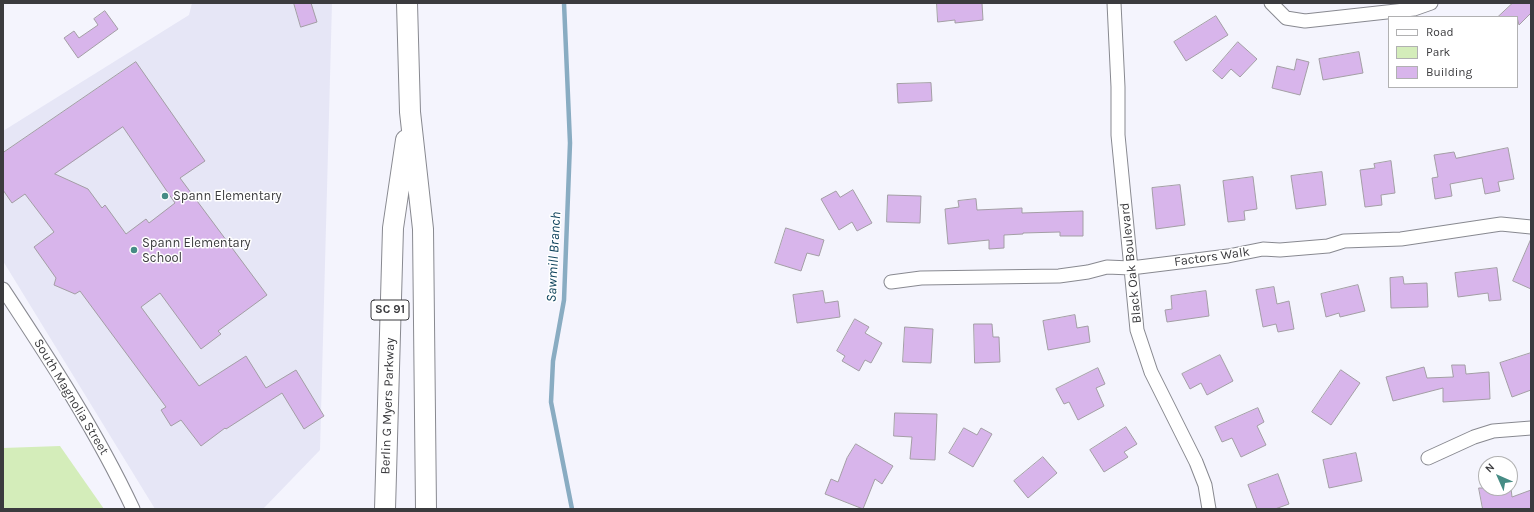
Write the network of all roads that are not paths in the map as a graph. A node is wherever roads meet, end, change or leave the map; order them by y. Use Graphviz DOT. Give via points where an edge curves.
graph roads {
  1 [pos="407,3"];
  2 [pos="1114,3"];
  3 [pos="1271,3"];
  4 [pos="1431,3"];
  5 [pos="410,112"];
  6 [pos="1531,227"];
  7 [pos="1131,268"];
  8 [pos="892,282"];
  9 [pos="3,289"];
  10 [pos="1531,428"];
  11 [pos="1428,458"];
  12 [pos="133,509"];
  13 [pos="385,509"];
  14 [pos="426,509"];
  15 [pos="1209,509"];
  1 -- 5 [label="main road, Berlin G Myers Parkway / SC 91"];
  2 -- 7 [label="street, Black Oak Boulevard" via="1118,135"];
  3 -- 4 [label="street" via="1286,18 1304,21 1400,11"];
  5 -- 13 [label="main road, Berlin G Myers Parkway / SC 91" via="393,228"];
  5 -- 14 [label="main road, Berlin G Myers Parkway / SC 91" via="422,229"];
  6 -- 7 [label="street, Factors Walk" via="1501,224 1400,239 1344,241 1328,246 1280,250 1263,249"];
  7 -- 8 [label="street, Factors Walk" via="1107,267 1059,276 921,278"];
  7 -- 15 [label="street, Black Oak Boulevard" via="1137,330 1143,350 1161,394 1196,462 1205,485"];
  9 -- 12 [label="street, South Magnolia Street" via="103,449"];
  10 -- 11 [label="street" via="1492,431"];
}
